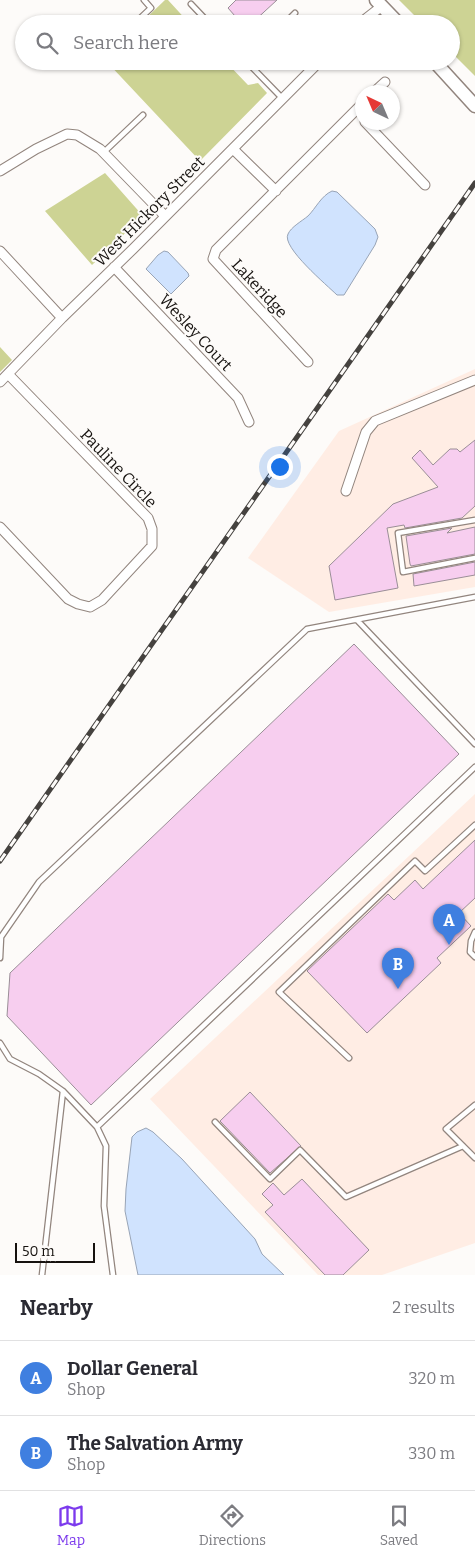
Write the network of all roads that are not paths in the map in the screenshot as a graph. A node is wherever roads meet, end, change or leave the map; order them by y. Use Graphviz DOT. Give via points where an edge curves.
graph roads {
  1 [pos="144,0"];
  2 [pos="379,3"];
  3 [pos="191,4"];
  4 [pos="144,15"];
  5 [pos="201,15"];
  6 [pos="368,15"];
  7 [pos="390,15"];
  8 [pos="255,70"];
  9 [pos="311,70"];
  10 [pos="442,70"];
  11 [pos="385,82"];
  12 [pos="382,85"];
  13 [pos="282,98"];
  14 [pos="475,106"];
  15 [pos="355,112"];
  16 [pos="143,115"];
  17 [pos="373,130"];
  18 [pos="233,149"];
  19 [pos="104,152"];
  20 [pos="0,171"];
  21 [pos="425,185"];
  22 [pos="276,191"];
  23 [pos="165,216"];
  24 [pos="0,252"];
  25 [pos="114,267"];
  26 [pos="62,318"];
  27 [pos="308,362"];
  28 [pos="8,374"];
  29 [pos="475,380"];
  30 [pos="0,382"];
  31 [pos="249,422"];
  32 [pos="346,491"];
  33 [pos="475,520"];
  34 [pos="0,528"];
  35 [pos="475,558"];
  36 [pos="475,597"];
  37 [pos="357,620"];
  38 [pos="475,744"];
  39 [pos="475,767"];
  40 [pos="475,825"];
  41 [pos="475,932"];
  42 [pos="475,957"];
  43 [pos="0,958"];
  44 [pos="0,1043"];
  45 [pos="349,1058"];
  46 [pos="63,1091"];
  47 [pos="475,1105"];
  48 [pos="215,1122"];
  49 [pos="97,1127"];
  50 [pos="463,1146"];
  51 [pos="475,1158"];
  52 [pos="42,1275"];
  53 [pos="113,1275"];
  1 -- 4 [label="lane" via="151,8"];
  2 -- 6 [label="street"];
  2 -- 7 [label="main road"];
  3 -- 5 [label="lane"];
  8 -- 13 [label="lane"];
  9 -- 13 [label="street, West Hickory Street"];
  10 -- 14 [label="main road"];
  11 -- 12 [label="street"];
  13 -- 18 [label="street, West Hickory Street"];
  15 -- 22 [label="street, Lakeridge"];
  16 -- 19 [label="lane"];
  17 -- 21 [label="street"];
  18 -- 22 [label="street"];
  18 -- 23 [label="street, West Hickory Street"];
  19 -- 20 [label="street" via="90,141 67,134"];
  19 -- 23 [label="street"];
  22 -- 27 [label="street, Lakeridge" via="216,250 213,258"];
  23 -- 25 [label="street, West Hickory Street"];
  24 -- 26 [label="street"];
  25 -- 26 [label="street, West Hickory Street"];
  25 -- 31 [label="street, Wesley Court" via="238,398"];
  26 -- 28 [label="street, West Hickory Street"];
  28 -- 30 [label="street, West Hickory Street"];
  28 -- 34 [label="street, Pauline Circle" via="148,518 152,546 102,600 90,607 68,598"];
  29 -- 32 [label="street" via="375,421 366,432"];
  33 -- 35 [label="lane" via="398,533 404,572"];
  36 -- 37 [label="lane"];
  37 -- 38 [label="lane"];
  37 -- 43 [label="lane" via="307,630 39,882 2,937"];
  39 -- 49 [label="lane"];
  40 -- 45 [label="lane" via="425,871 415,861 279,992"];
  41 -- 42 [label="lane" via="470,952"];
  44 -- 46 [label="lane" via="10,1059"];
  46 -- 49 [label="lane"];
  46 -- 52 [label="lane"];
  47 -- 50 [label="lane" via="446,1129"];
  48 -- 50 [label="lane" via="270,1179 300,1150 346,1197"];
  49 -- 53 [label="lane" via="106,1146 104,1206"];
  50 -- 51 [label="lane"];
}
